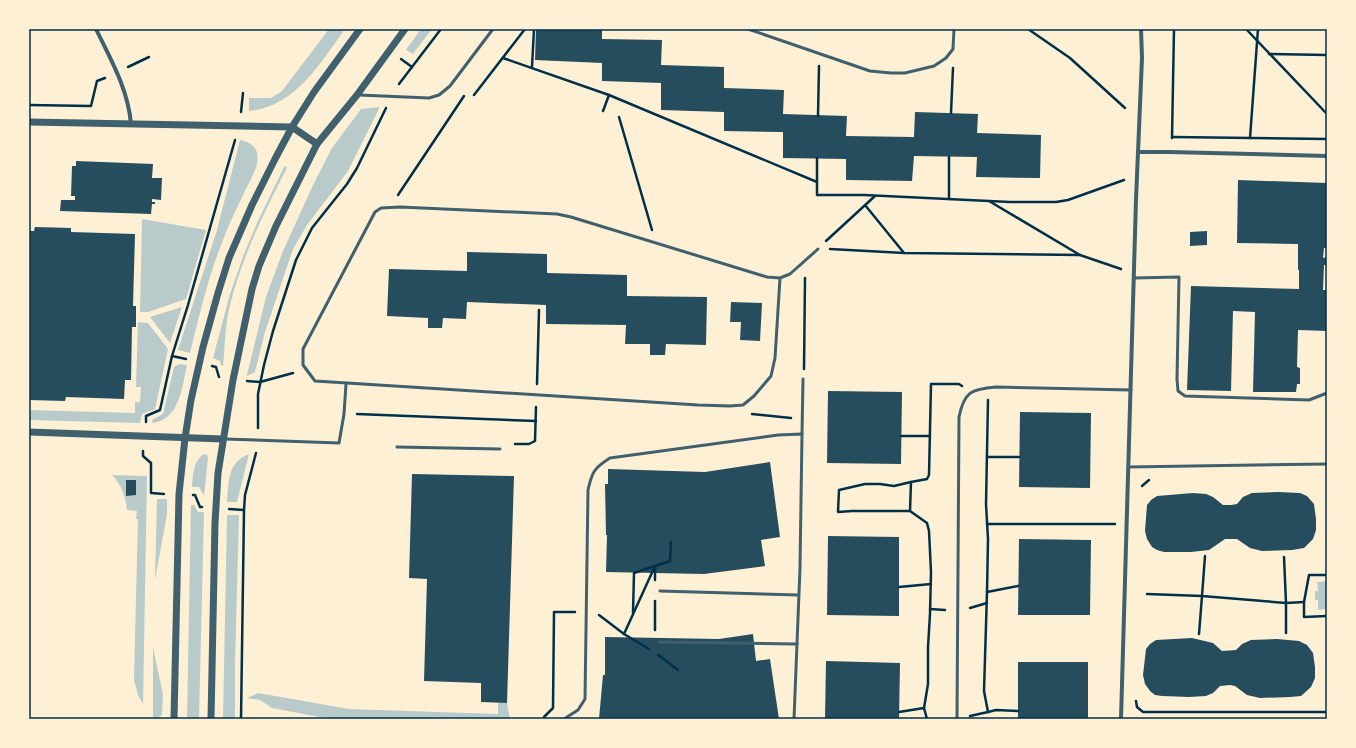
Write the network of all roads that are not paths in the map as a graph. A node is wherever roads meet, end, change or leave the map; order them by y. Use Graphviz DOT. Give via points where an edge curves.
graph roads {
  1 [pos="96,29"];
  2 [pos="360,29"];
  3 [pos="405,29"];
  4 [pos="493,29"];
  5 [pos="748,29"];
  6 [pos="954,29"];
  7 [pos="1141,29"];
  8 [pos="357,95"];
  9 [pos="29,122"];
  10 [pos="131,124"];
  11 [pos="292,127"];
  12 [pos="317,144"];
  13 [pos="1138,152"];
  14 [pos="1327,156"];
  15 [pos="818,249"];
  16 [pos="780,278"];
  17 [pos="1134,278"];
  18 [pos="803,379"];
  19 [pos="346,384"];
  20 [pos="1131,390"];
  21 [pos="1327,393"];
  22 [pos="29,432"];
  23 [pos="802,434"];
  24 [pos="185,438"];
  25 [pos="223,439"];
  26 [pos="398,447"];
  27 [pos="500,449"];
  28 [pos="1327,464"];
  29 [pos="1128,467"];
  30 [pos="660,591"];
  31 [pos="798,595"];
  32 [pos="659,642"];
  33 [pos="797,644"];
  34 [pos="174,719"];
  35 [pos="211,719"];
  36 [pos="564,719"];
  37 [pos="794,719"];
  38 [pos="957,719"];
  39 [pos="1121,719"];
  1 -- 10 [label="street" via="124,87"];
  2 -- 11 [label="street"];
  3 -- 8 [label="street"];
  4 -- 8 [label="lane" via="450,86 439,95 428,98"];
  5 -- 6 [label="lane" via="870,71 905,72 934,66 946,58 953,49"];
  7 -- 13 [label="street"];
  8 -- 12 [label="street"];
  9 -- 10 [label="street"];
  10 -- 11 [label="street"];
  11 -- 12 [label="street"];
  11 -- 24 [label="street" via="252,205 223,276 200,363"];
  12 -- 25 [label="street" via="259,266 233,380"];
  13 -- 14 [label="street"];
  13 -- 17 [label="street"];
  15 -- 16 [label="lane" via="790,274"];
  16 -- 19 [label="lane" via="775,358 771,376 743,405"];
  16 -- 19 [label="lane" via="767,277 557,214 381,208 375,212 303,349 303,365 315,381"];
  17 -- 20 [label="street"];
  17 -- 21 [label="lane" via="1179,277 1177,379 1178,391 1185,396 1309,400"];
  18 -- 23 [label="lane"];
  19 -- 25 [label="lane" via="339,443"];
  20 -- 29 [label="street"];
  20 -- 38 [label="lane" via="981,388 969,394 962,403 959,417"];
  22 -- 24 [label="street"];
  23 -- 31 [label="lane"];
  23 -- 36 [label="lane" via="610,458 598,465 591,476 588,490 586,699 578,710"];
  24 -- 25 [label="street"];
  24 -- 34 [label="street" via="179,494"];
  25 -- 35 [label="street" via="216,508"];
  26 -- 27 [label="lane"];
  28 -- 29 [label="lane"];
  29 -- 39 [label="street"];
  30 -- 31 [label="lane"];
  31 -- 33 [label="lane"];
  32 -- 33 [label="lane"];
  33 -- 37 [label="lane"];
}
